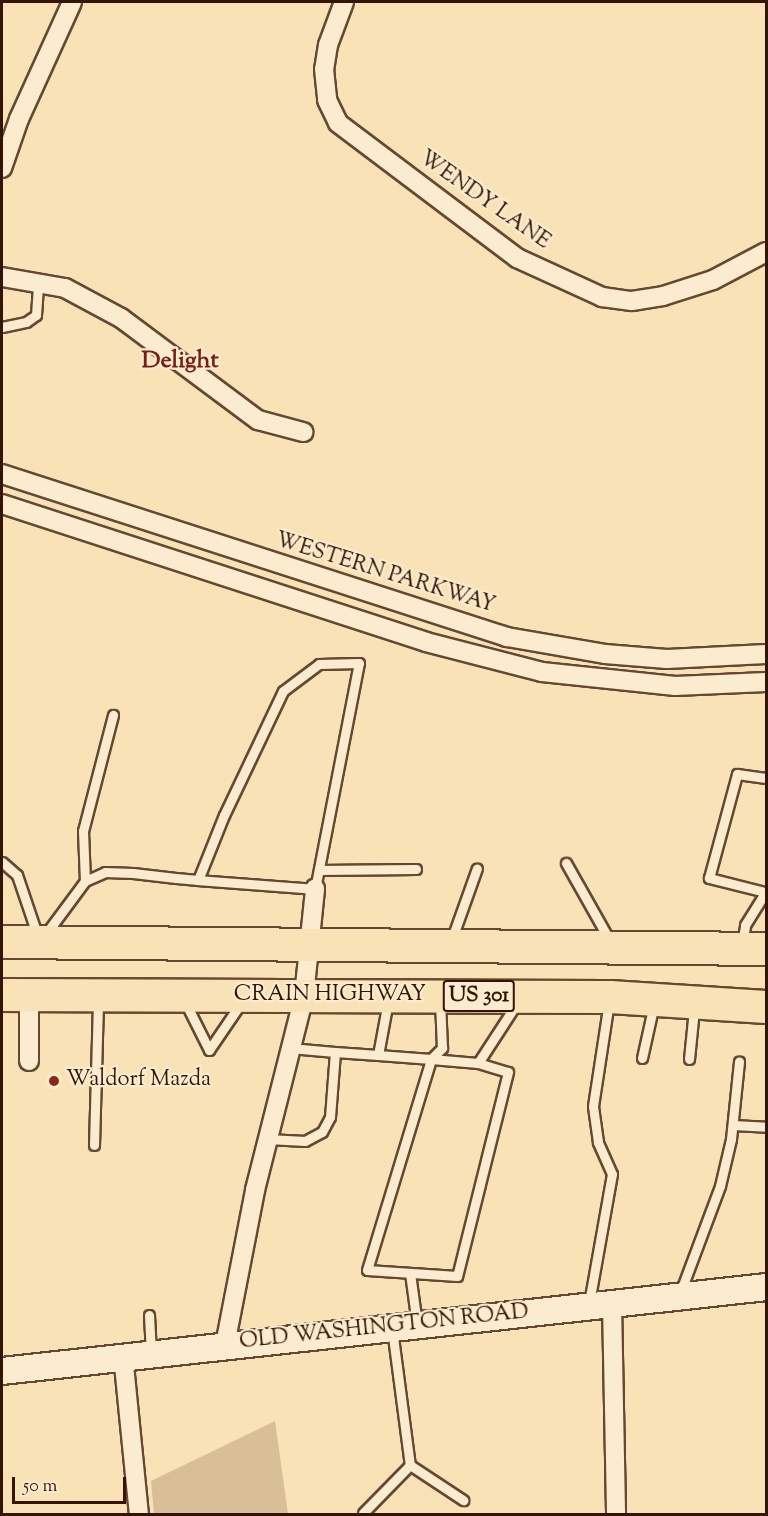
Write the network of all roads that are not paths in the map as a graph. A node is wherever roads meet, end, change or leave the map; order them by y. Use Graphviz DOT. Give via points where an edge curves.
graph roads {
  1 [pos="72,2"];
  2 [pos="344,2"];
  3 [pos="2,168"];
  4 [pos="766,252"];
  5 [pos="2,277"];
  6 [pos="38,284"];
  7 [pos="2,327"];
  8 [pos="303,432"];
  9 [pos="2,474"];
  10 [pos="2,504"];
  11 [pos="766,654"];
  12 [pos="766,682"];
  13 [pos="113,715"];
  14 [pos="766,778"];
  15 [pos="2,862"];
  16 [pos="566,863"];
  17 [pos="477,868"];
  18 [pos="416,869"];
  19 [pos="319,870"];
  20 [pos="198,880"];
  21 [pos="85,881"];
  22 [pos="315,889"];
  23 [pos="766,892"];
  24 [pos="2,942"];
  25 [pos="40,942"];
  26 [pos="308,943"];
  27 [pos="449,946"];
  28 [pos="614,949"];
  29 [pos="754,949"];
  30 [pos="15,995"];
  31 [pos="98,996"];
  32 [pos="182,996"];
  33 [pos="246,996"];
  34 [pos="304,996"];
  35 [pos="389,996"];
  36 [pos="440,996"];
  37 [pos="522,996"];
  38 [pos="610,997"];
  39 [pos="654,1001"];
  40 [pos="694,1003"];
  41 [pos="766,1007"];
  42 [pos="290,1048"];
  43 [pos="335,1052"];
  44 [pos="378,1055"];
  45 [pos="642,1058"];
  46 [pos="431,1059"];
  47 [pos="689,1059"];
  48 [pos="29,1061"];
  49 [pos="739,1061"];
  50 [pos="478,1063"];
  51 [pos="733,1125"];
  52 [pos="766,1127"];
  53 [pos="268,1139"];
  54 [pos="94,1145"];
  55 [pos="410,1273"];
  56 [pos="766,1287"];
  57 [pos="679,1296"];
  58 [pos="600,1305"];
  59 [pos="149,1315"];
  60 [pos="405,1325"];
  61 [pos="225,1345"];
  62 [pos="151,1353"];
  63 [pos="123,1356"];
  64 [pos="2,1371"];
  65 [pos="410,1465"];
  66 [pos="464,1500"];
  67 [pos="363,1513"];
  68 [pos="139,1515"];
  69 [pos="616,1515"];
  1 -- 3 [label="street" via="19,119"];
  2 -- 4 [label="street, WENDY LANE" via="324,69 327,100 338,123 518,258 602,297 632,301 713,280"];
  5 -- 6 [label="street"];
  6 -- 7 [label="lane" via="36,315 26,322"];
  6 -- 8 [label="street" via="65,288 121,318 258,420"];
  9 -- 11 [label="street, WESTERN PARKWAY" via="507,637 605,654 656,658"];
  10 -- 12 [label="street" via="426,642 542,672 675,686"];
  13 -- 21 [label="lane" via="83,831"];
  14 -- 23 [label="lane" via="738,774 709,878"];
  15 -- 25 [label="lane" via="17,875"];
  16 -- 28 [label="lane"];
  17 -- 27 [label="lane"];
  18 -- 19 [label="lane"];
  19 -- 20 [label="lane" via="359,663 320,664 283,691 224,814"];
  19 -- 22 [label="lane"];
  20 -- 21 [label="lane" via="105,872"];
  20 -- 22 [label="lane"];
  21 -- 25 [label="lane"];
  22 -- 26 [label="street"];
  23 -- 29 [label="lane" via="745,925"];
  24 -- 25 [label="highway, US 301"];
  25 -- 26 [label="highway, US 301"];
  26 -- 27 [label="highway, US 301"];
  26 -- 34 [label="street"];
  27 -- 28 [label="highway, US 301"];
  28 -- 29 [label="highway, US 301"];
  30 -- 31 [label="highway, CRAIN HIGHWAY / US 301"];
  30 -- 48 [label="street"];
  31 -- 32 [label="highway, CRAIN HIGHWAY / US 301"];
  31 -- 54 [label="lane"];
  32 -- 33 [label="highway, CRAIN HIGHWAY / US 301"];
  32 -- 33 [label="lane" via="209,1050"];
  33 -- 34 [label="highway, CRAIN HIGHWAY / US 301"];
  34 -- 35 [label="highway, CRAIN HIGHWAY / US 301"];
  34 -- 42 [label="street"];
  35 -- 36 [label="highway, CRAIN HIGHWAY / US 301"];
  35 -- 44 [label="lane"];
  36 -- 37 [label="highway, CRAIN HIGHWAY / US 301"];
  36 -- 46 [label="lane" via="442,1048"];
  37 -- 38 [label="highway, CRAIN HIGHWAY / US 301"];
  37 -- 50 [label="lane"];
  38 -- 39 [label="highway, CRAIN HIGHWAY / US 301"];
  38 -- 58 [label="lane" via="593,1106 598,1142 612,1174"];
  39 -- 40 [label="highway, CRAIN HIGHWAY / US 301"];
  39 -- 45 [label="lane"];
  40 -- 41 [label="highway, CRAIN HIGHWAY / US 301"];
  40 -- 47 [label="lane"];
  42 -- 43 [label="lane"];
  42 -- 53 [label="street"];
  43 -- 44 [label="lane"];
  43 -- 53 [label="lane" via="330,1117 322,1132 305,1141"];
  44 -- 46 [label="lane"];
  46 -- 50 [label="lane"];
  46 -- 55 [label="lane" via="367,1270"];
  49 -- 51 [label="lane"];
  50 -- 55 [label="lane" via="508,1072 456,1276"];
  51 -- 52 [label="lane"];
  51 -- 57 [label="lane" via="720,1186"];
  53 -- 61 [label="street"];
  55 -- 60 [label="lane"];
  56 -- 57 [label="main road, OLD WASHINGTON ROAD"];
  57 -- 58 [label="main road, OLD WASHINGTON ROAD"];
  58 -- 60 [label="main road, OLD WASHINGTON ROAD"];
  58 -- 69 [label="street"];
  59 -- 62 [label="lane"];
  60 -- 61 [label="main road, OLD WASHINGTON ROAD"];
  60 -- 65 [label="lane"];
  61 -- 62 [label="main road, OLD WASHINGTON ROAD"];
  62 -- 63 [label="main road, OLD WASHINGTON ROAD"];
  63 -- 64 [label="main road, OLD WASHINGTON ROAD"];
  63 -- 68 [label="street"];
  65 -- 66 [label="lane"];
  65 -- 67 [label="lane"];
}
